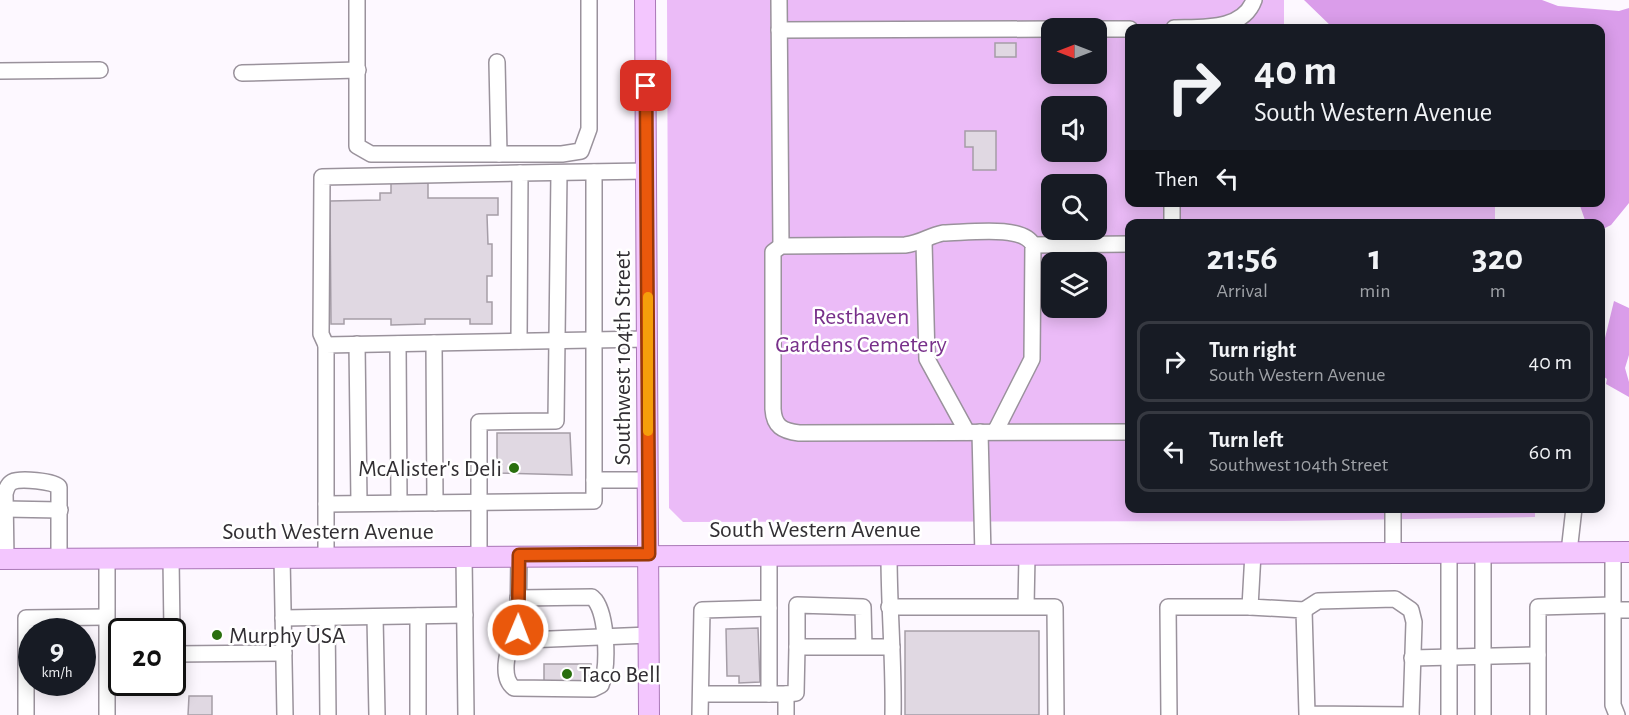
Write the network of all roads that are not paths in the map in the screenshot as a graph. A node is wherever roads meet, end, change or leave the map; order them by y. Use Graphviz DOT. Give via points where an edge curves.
graph roads {
  1 [pos="357,0"];
  2 [pos="589,0"];
  3 [pos="645,0"];
  4 [pos="780,0"];
  5 [pos="1254,0"];
  6 [pos="1226,24"];
  7 [pos="1041,29"];
  8 [pos="1107,29"];
  9 [pos="1125,29"];
  10 [pos="779,30"];
  11 [pos="497,62"];
  12 [pos="100,70"];
  13 [pos="358,70"];
  14 [pos="0,71"];
  15 [pos="242,73"];
  16 [pos="498,154"];
  17 [pos="647,171"];
  18 [pos="594,172"];
  19 [pos="520,173"];
  20 [pos="560,173"];
  21 [pos="924,242"];
  22 [pos="1033,244"];
  23 [pos="1125,244"];
  24 [pos="781,246"];
  25 [pos="595,339"];
  26 [pos="648,339"];
  27 [pos="519,341"];
  28 [pos="555,341"];
  29 [pos="434,343"];
  30 [pos="357,344"];
  31 [pos="398,344"];
  32 [pos="326,345"];
  33 [pos="981,432"];
  34 [pos="1125,432"];
  35 [pos="594,480"];
  36 [pos="648,480"];
  37 [pos="435,502"];
  38 [pos="480,502"];
  39 [pos="359,503"];
  40 [pos="399,503"];
  41 [pos="326,504"];
  42 [pos="5,509"];
  43 [pos="60,510"];
  44 [pos="1393,513"];
  45 [pos="1573,513"];
  46 [pos="1393,552"];
  47 [pos="1449,552"];
  48 [pos="1483,552"];
  49 [pos="1569,552"];
  50 [pos="1621,552"];
  51 [pos="1253,553"];
  52 [pos="649,554"];
  53 [pos="769,554"];
  54 [pos="472,555"];
  55 [pos="519,555"];
  56 [pos="889,555"];
  57 [pos="326,556"];
  58 [pos="982,556"];
  59 [pos="1027,556"];
  60 [pos="282,557"];
  61 [pos="107,558"];
  62 [pos="171,558"];
  63 [pos="3,559"];
  64 [pos="59,559"];
  65 [pos="518,598"];
  66 [pos="1026,606"];
  67 [pos="889,607"];
  68 [pos="1250,607"];
  69 [pos="1613,607"];
  70 [pos="769,608"];
  71 [pos="1304,610"];
  72 [pos="1629,610"];
  73 [pos="465,615"];
  74 [pos="418,616"];
  75 [pos="106,617"];
  76 [pos="375,617"];
  77 [pos="172,618"];
  78 [pos="283,618"];
  79 [pos="327,618"];
  80 [pos="518,630"];
  81 [pos="649,635"];
  82 [pos="605,637"];
  83 [pos="797,647"];
  84 [pos="864,647"];
  85 [pos="892,647"];
  86 [pos="186,649"];
  87 [pos="284,653"];
  88 [pos="1483,655"];
  89 [pos="1538,655"];
  90 [pos="1449,657"];
  91 [pos="1412,658"];
  92 [pos="701,694"];
  93 [pos="769,694"];
  94 [pos="786,694"];
  95 [pos="26,715"];
  96 [pos="107,715"];
  97 [pos="285,715"];
  98 [pos="328,715"];
  99 [pos="377,715"];
  100 [pos="418,715"];
  101 [pos="466,715"];
  102 [pos="649,715"];
  103 [pos="700,715"];
  104 [pos="786,715"];
  105 [pos="893,715"];
  106 [pos="1056,715"];
  107 [pos="1169,715"];
  108 [pos="1411,715"];
  109 [pos="1449,715"];
  110 [pos="1483,715"];
  111 [pos="1538,715"];
  112 [pos="1617,715"];
  1 -- 13 [label="street"];
  2 -- 16 [label="street" via="590,129 581,151"];
  3 -- 17 [label="main road, Southwest 104th Street"];
  4 -- 10 [label="street"];
  5 -- 6 [label="street" via="1248,11"];
  7 -- 10 [label="street"];
  8 -- 9 [label="street"];
  10 -- 24 [label="street"];
  11 -- 16 [label="street"];
  12 -- 14 [label="street"];
  13 -- 15 [label="street"];
  13 -- 16 [label="street" via="357,146 371,154"];
  17 -- 18 [label="street"];
  17 -- 26 [label="main road, Southwest 104th Street"];
  18 -- 20 [label="street"];
  18 -- 25 [label="street"];
  19 -- 20 [label="street"];
  19 -- 27 [label="street"];
  19 -- 32 [label="street" via="322,177 321,334"];
  20 -- 28 [label="street"];
  21 -- 22 [label="street" via="943,233 1017,232"];
  21 -- 24 [label="street"];
  21 -- 33 [label="street" via="927,359"];
  22 -- 23 [label="street"];
  22 -- 33 [label="street" via="1032,359"];
  24 -- 33 [label="street" via="773,252 772,261 773,409 780,428 799,433"];
  25 -- 26 [label="street"];
  25 -- 28 [label="street"];
  25 -- 35 [label="street"];
  26 -- 36 [label="main road, Southwest 104th Street"];
  27 -- 28 [label="street"];
  27 -- 29 [label="street"];
  28 -- 38 [label="street" via="556,421 479,422"];
  29 -- 31 [label="street"];
  29 -- 37 [label="street"];
  30 -- 31 [label="street"];
  30 -- 32 [label="street"];
  30 -- 39 [label="street"];
  31 -- 40 [label="street"];
  32 -- 41 [label="street"];
  33 -- 34 [label="street"];
  33 -- 58 [label="street"];
  35 -- 36 [label="street"];
  35 -- 38 [label="street" via="594,501"];
  36 -- 52 [label="main road, Southwest 104th Street"];
  37 -- 38 [label="street"];
  37 -- 40 [label="street"];
  38 -- 54 [label="street"];
  39 -- 40 [label="street"];
  39 -- 41 [label="street"];
  41 -- 57 [label="street"];
  42 -- 43 [label="street"];
  42 -- 43 [label="street" via="7,488 12,482 51,482 59,487"];
  42 -- 63 [label="street"];
  43 -- 64 [label="street"];
  44 -- 46 [label="street"];
  45 -- 49 [label="street"];
  46 -- 47 [label="main road, South Western Avenue"];
  46 -- 51 [label="main road, South Western Avenue"];
  47 -- 48 [label="main road, South Western Avenue"];
  47 -- 90 [label="street"];
  48 -- 49 [label="main road, South Western Avenue"];
  48 -- 88 [label="street"];
  49 -- 50 [label="main road, South Western Avenue"];
  50 -- 69 [label="street"];
  51 -- 59 [label="main road, South Western Avenue"];
  51 -- 68 [label="street"];
  52 -- 53 [label="main road, South Western Avenue"];
  52 -- 55 [label="main road, South Western Avenue"];
  52 -- 81 [label="main road, Southwest 104th Street"];
  53 -- 56 [label="main road, South Western Avenue"];
  53 -- 70 [label="street"];
  54 -- 55 [label="main road, South Western Avenue"];
  54 -- 57 [label="main road, South Western Avenue"];
  54 -- 73 [label="street"];
  55 -- 65 [label="street"];
  56 -- 58 [label="main road, South Western Avenue"];
  56 -- 67 [label="street"];
  57 -- 60 [label="main road, South Western Avenue"];
  58 -- 59 [label="main road, South Western Avenue"];
  59 -- 66 [label="street"];
  60 -- 62 [label="main road, South Western Avenue"];
  60 -- 78 [label="street"];
  61 -- 62 [label="main road, South Western Avenue"];
  61 -- 64 [label="main road, South Western Avenue"];
  61 -- 75 [label="street"];
  62 -- 77 [label="street"];
  63 -- 64 [label="main road, South Western Avenue"];
  65 -- 80 [label="street"];
  65 -- 82 [label="street" via="592,597 598,604"];
  66 -- 67 [label="street"];
  66 -- 106 [label="street" via="1055,607"];
  67 -- 85 [label="street"];
  68 -- 71 [label="street"];
  68 -- 107 [label="street" via="1168,607"];
  69 -- 72 [label="street"];
  69 -- 89 [label="street" via="1538,607"];
  69 -- 112 [label="street" via="1613,705"];
  70 -- 92 [label="street" via="702,610"];
  70 -- 93 [label="street"];
  71 -- 91 [label="street" via="1318,600 1402,602 1411,610 1414,622"];
  71 -- 108 [label="street" via="1307,714"];
  73 -- 74 [label="street"];
  73 -- 101 [label="street"];
  74 -- 76 [label="street"];
  74 -- 100 [label="street"];
  75 -- 95 [label="street" via="26,618"];
  75 -- 96 [label="street"];
  76 -- 79 [label="street"];
  76 -- 99 [label="street"];
  78 -- 79 [label="street"];
  78 -- 87 [label="street"];
  79 -- 98 [label="street"];
  80 -- 82 [label="street" via="526,640"];
  80 -- 82 [label="street" via="507,650 508,681 520,690 598,688 605,674"];
  81 -- 82 [label="street"];
  81 -- 102 [label="main road, Southwest 104th Street"];
  83 -- 84 [label="street"];
  83 -- 84 [label="street" via="797,605 863,607"];
  83 -- 94 [label="street" via="796,693"];
  84 -- 85 [label="street"];
  85 -- 105 [label="street"];
  86 -- 87 [label="street"];
  87 -- 97 [label="street"];
  88 -- 89 [label="street"];
  88 -- 90 [label="street"];
  88 -- 110 [label="street"];
  89 -- 111 [label="street"];
  90 -- 91 [label="street"];
  90 -- 109 [label="street"];
  91 -- 108 [label="street"];
  92 -- 93 [label="street"];
  92 -- 103 [label="street"];
  93 -- 94 [label="street"];
  94 -- 104 [label="street"];
}
